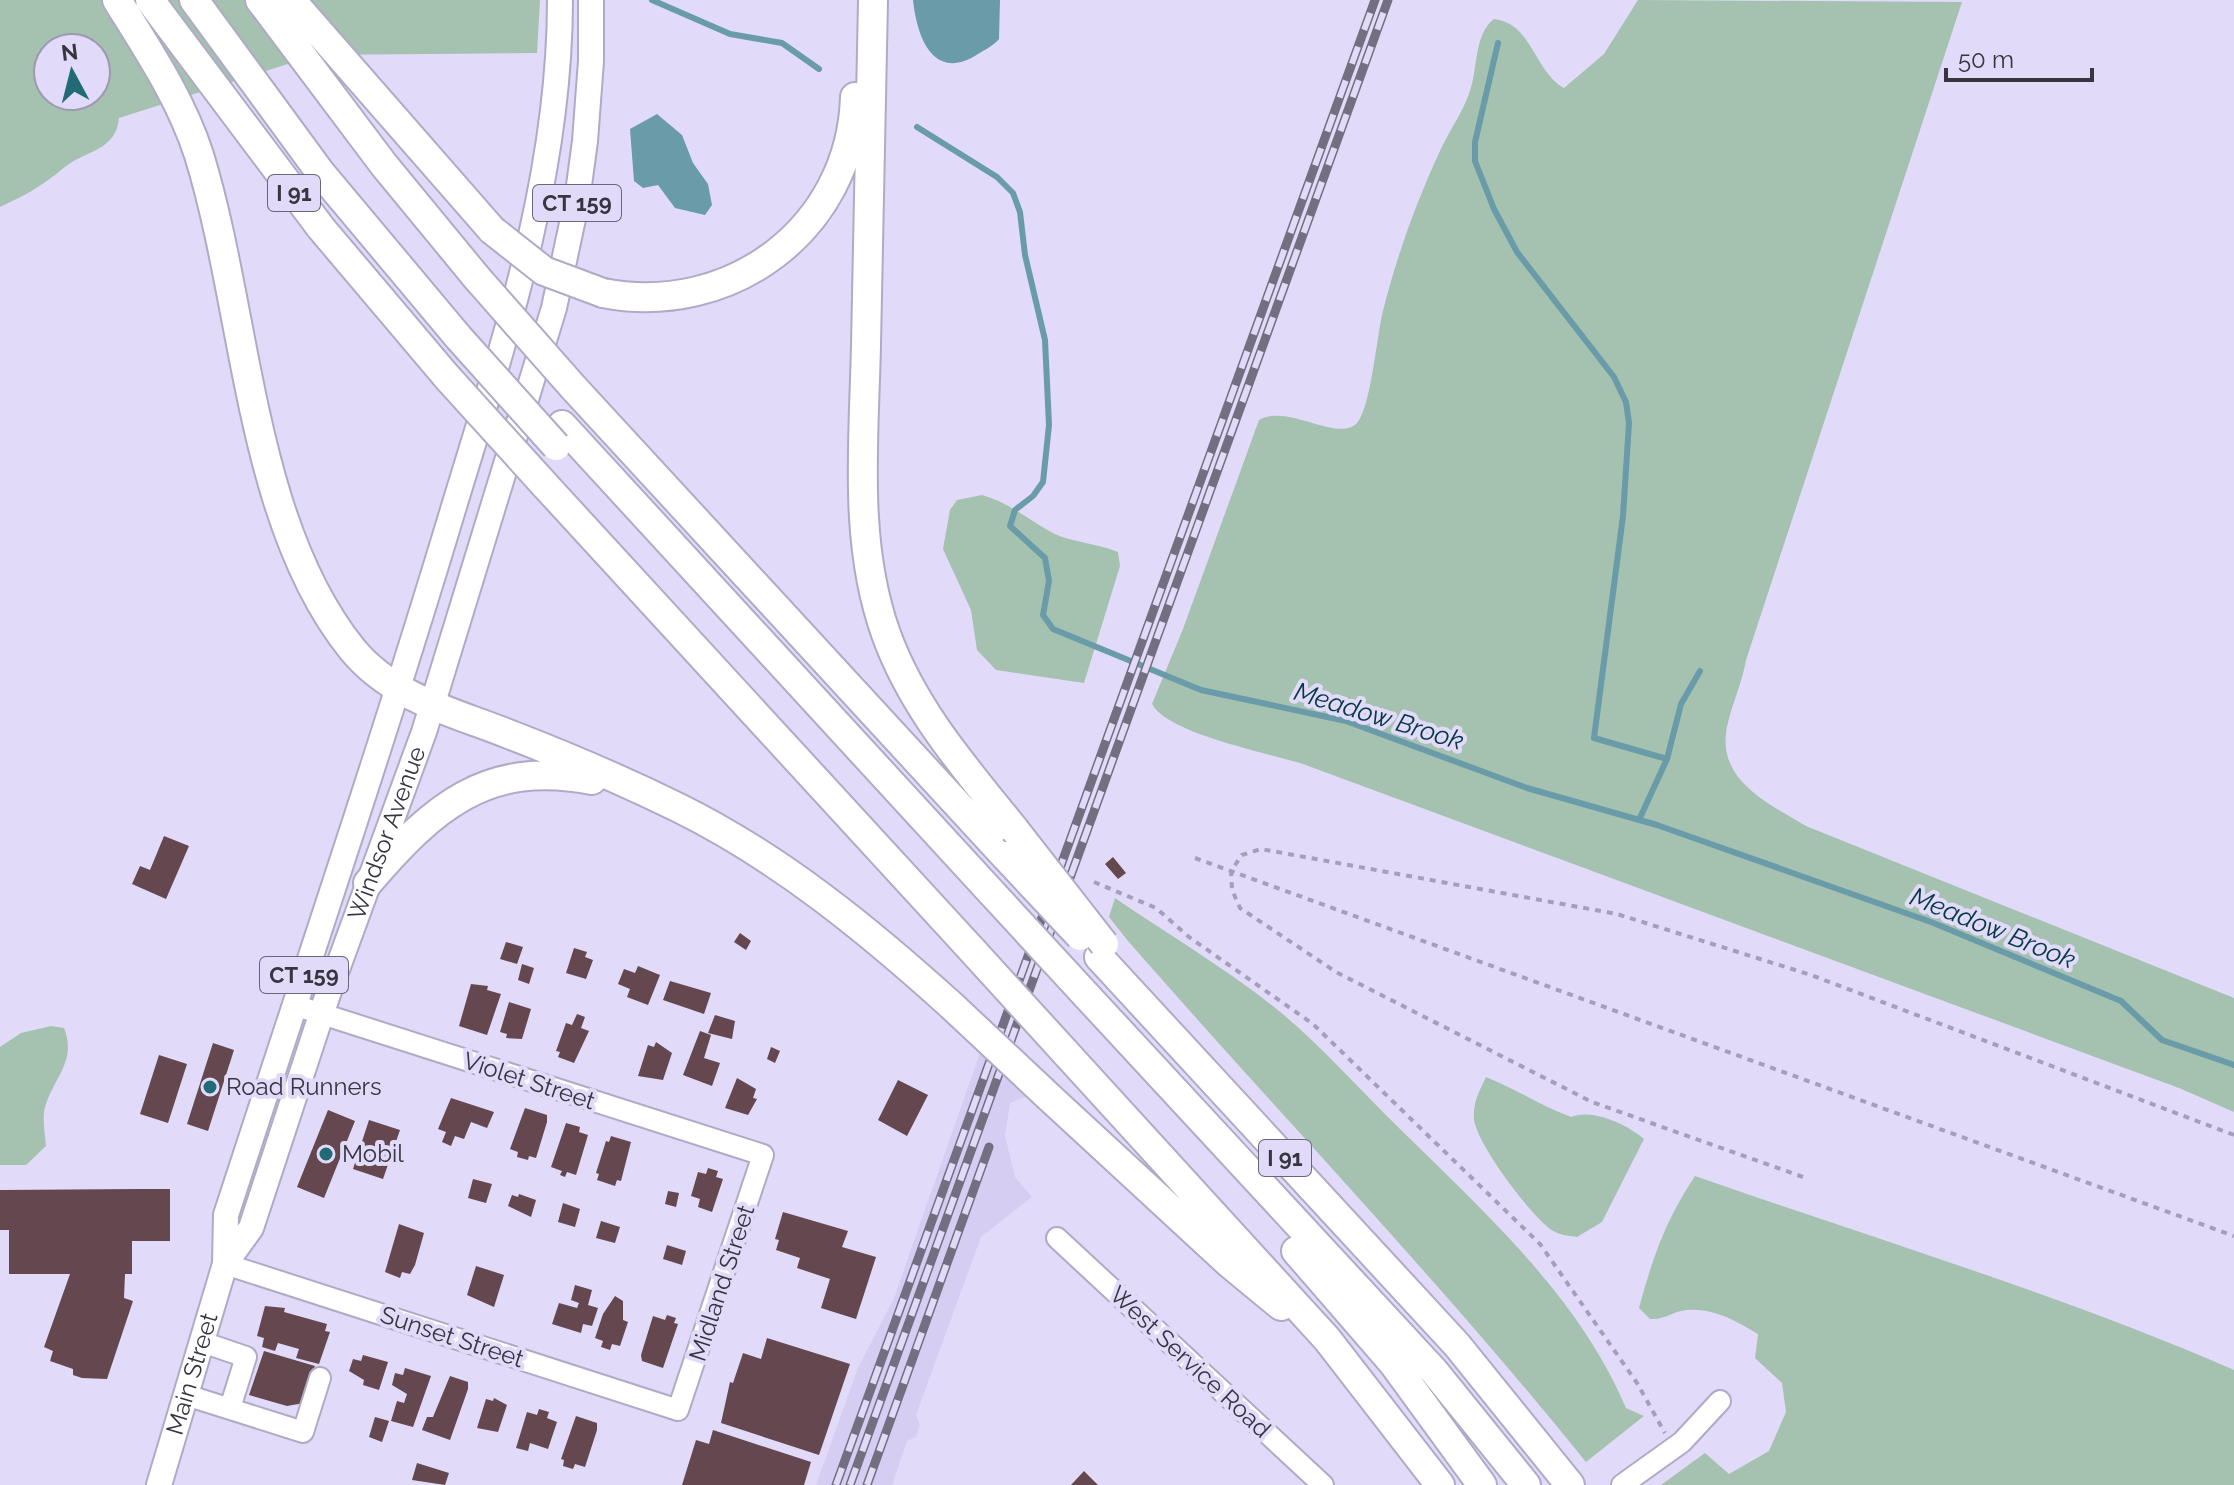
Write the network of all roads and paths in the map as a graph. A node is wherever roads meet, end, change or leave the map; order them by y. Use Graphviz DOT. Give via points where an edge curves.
graph roads {
  1 [pos="117,0"];
  2 [pos="150,0"];
  3 [pos="194,0"];
  4 [pos="217,0"];
  5 [pos="260,0"];
  6 [pos="291,0"];
  7 [pos="560,0"];
  8 [pos="591,0"];
  9 [pos="857,0"];
  10 [pos="873,0"];
  11 [pos="462,328"];
  12 [pos="398,689"];
  13 [pos="433,705"];
  14 [pos="651,795"];
  15 [pos="1010,843"];
  16 [pos="1195,858"];
  17 [pos="1231,871"];
  18 [pos="338,873"];
  19 [pos="1094,882"];
  20 [pos="368,883"];
  21 [pos="294,1005"];
  22 [pos="1082,1005"];
  23 [pos="321,1015"];
  24 [pos="275,1065"];
  25 [pos="302,1073"];
  26 [pos="2234,1135"];
  27 [pos="763,1155"];
  28 [pos="1803,1177"];
  29 [pos="2234,1236"];
  30 [pos="1057,1238"];
  31 [pos="225,1264"];
  32 [pos="1327,1339"];
  33 [pos="202,1342"];
  34 [pos="320,1378"];
  35 [pos="186,1395"];
  36 [pos="1720,1401"];
  37 [pos="230,1408"];
  38 [pos="678,1410"];
  39 [pos="1673,1449"];
  40 [pos="1567,1481"];
  41 [pos="159,1485"];
  42 [pos="1323,1485"];
  43 [pos="1440,1485"];
  44 [pos="1482,1485"];
  45 [pos="1526,1485"];
  46 [pos="1622,1485"];
  1 -- 12 [label="highway" via="168,84 199,155 272,470 308,580 355,652"];
  2 -- 32 [label="highway, I 91, bridge" via="312,216 447,377"];
  3 -- 11 [label="highway" via="320,172"];
  4 -- 11 [label="highway"];
  5 -- 15 [label="highway, I 91, bridge" via="384,165 573,387"];
  6 -- 9 [label="highway, bridge" via="492,230 535,266 603,293 652,298 711,289 767,263 805,229 833,187 850,141"];
  7 -- 12 [label="main road, Windsor Avenue / CT 159" via="557,93 542,193 515,303"];
  8 -- 13 [label="main road, Windsor Avenue / CT 159" via="585,141 565,260"];
  10 -- 15 [label="highway" via="864,473 870,571 885,632 915,698"];
  11 -- 22 [label="highway, bridge"];
  12 -- 13 [label="highway"];
  12 -- 18 [label="main road, Windsor Avenue / CT 159"];
  13 -- 14 [label="highway"];
  13 -- 20 [label="main road, Windsor Avenue / CT 159"];
  14 -- 20 [label="highway" via="558,774 495,782 465,793 437,812"];
  14 -- 32 [label="highway, bridge" via="729,835 808,886 952,1006 1249,1281"];
  15 -- 40 [label="highway, I 91, bridge" via="1137,998 1449,1336"];
  16 -- 17 [label="path"];
  17 -- 26 [label="path" via="1242,855 1261,849 1617,914 1811,975"];
  17 -- 28 [label="path" via="1240,908 1336,972 1592,1102"];
  17 -- 29 [label="path"];
  18 -- 20 [label="main road"];
  18 -- 21 [label="main road, Windsor Avenue / CT 159"];
  19 -- 39 [label="path" via="1156,908 1313,1024 1529,1233 1637,1383"];
  20 -- 23 [label="main road, Windsor Avenue / CT 159"];
  21 -- 23 [label="street, Violet Street"];
  21 -- 24 [label="main road, Windsor Avenue / CT 159"];
  22 -- 44 [label="highway" via="1337,1296"];
  22 -- 45 [label="highway" via="1434,1371"];
  23 -- 25 [label="main road, Windsor Avenue / CT 159"];
  23 -- 27 [label="street, Violet Street"];
  24 -- 25 [label="main road"];
  24 -- 31 [label="main road, Windsor Avenue / CT 159" via="226,1215"];
  25 -- 31 [label="main road, Windsor Avenue / CT 159" via="251,1228"];
  27 -- 38 [label="street, Midland Street"];
  30 -- 42 [label="street, West Service Road"];
  31 -- 33 [label="main road, Main Street / CT 159"];
  31 -- 38 [label="street, Sunset Street"];
  32 -- 43 [label="highway, I 91"];
  33 -- 35 [label="main road, Main Street / CT 159"];
  33 -- 37 [label="street" via="246,1357"];
  34 -- 37 [label="street" via="303,1432"];
  35 -- 37 [label="street"];
  35 -- 41 [label="main road, Main Street / CT 159"];
  36 -- 39 [label="street"];
  39 -- 46 [label="street"];
}
